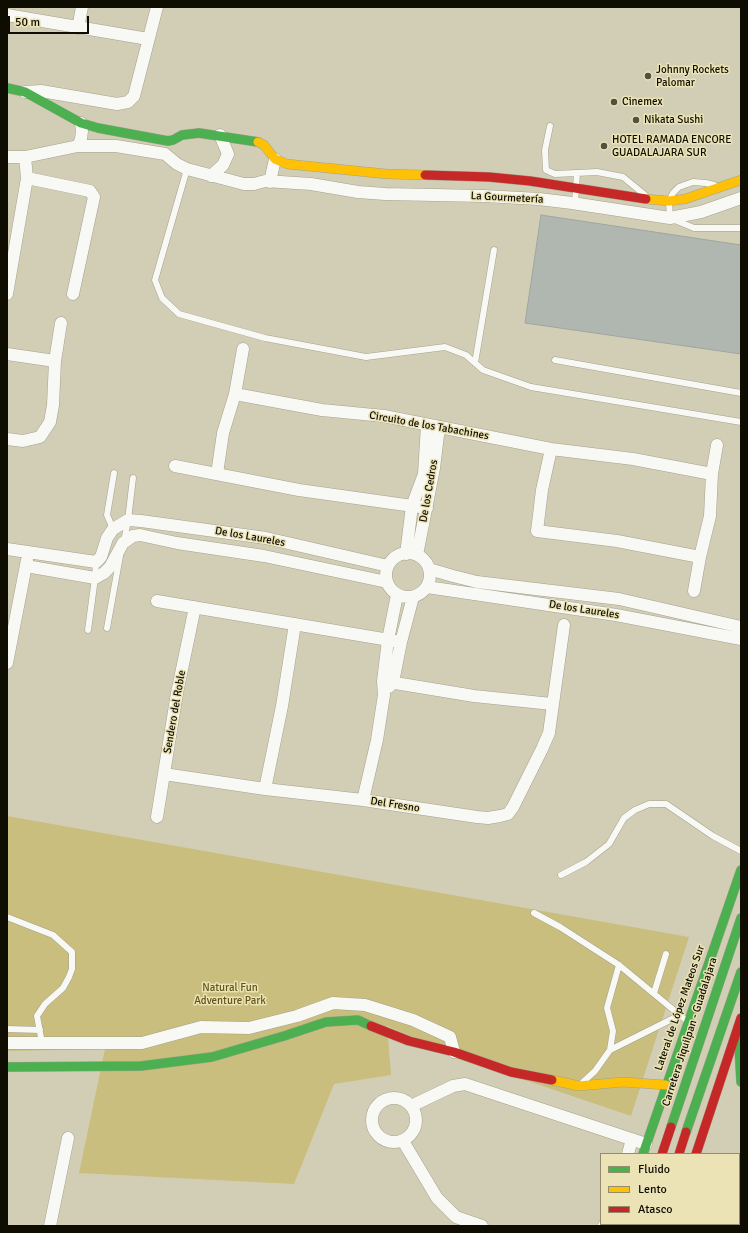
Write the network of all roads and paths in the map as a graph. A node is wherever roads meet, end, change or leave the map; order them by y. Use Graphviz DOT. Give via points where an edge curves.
graph roads {
  1 [pos="82,7"];
  2 [pos="156,7"];
  3 [pos="11,13"];
  4 [pos="78,28"];
  5 [pos="148,39"];
  6 [pos="7,88"];
  7 [pos="25,92"];
  8 [pos="81,123"];
  9 [pos="550,126"];
  10 [pos="220,135"];
  11 [pos="78,146"];
  12 [pos="7,157"];
  13 [pos="25,157"];
  14 [pos="275,159"];
  15 [pos="187,169"];
  16 [pos="577,173"];
  17 [pos="211,176"];
  18 [pos="27,178"];
  19 [pos="737,178"];
  20 [pos="270,182"];
  21 [pos="722,187"];
  22 [pos="575,188"];
  23 [pos="741,198"];
  24 [pos="651,200"];
  25 [pos="669,201"];
  26 [pos="575,203"];
  27 [pos="670,218"];
  28 [pos="741,228"];
  29 [pos="12,235"];
  30 [pos="494,250"];
  31 [pos="7,294"];
  32 [pos="73,294"];
  33 [pos="61,323"];
  34 [pos="243,349"];
  35 [pos="7,354"];
  36 [pos="555,360"];
  37 [pos="55,361"];
  38 [pos="475,363"];
  39 [pos="741,393"];
  40 [pos="235,394"];
  41 [pos="741,422"];
  42 [pos="427,425"];
  43 [pos="441,427"];
  44 [pos="7,439"];
  45 [pos="717,445"];
  46 [pos="551,449"];
  47 [pos="175,466"];
  48 [pos="114,473"];
  49 [pos="217,474"];
  50 [pos="712,474"];
  51 [pos="133,478"];
  52 [pos="412,506"];
  53 [pos="427,508"];
  54 [pos="128,520"];
  55 [pos="113,529"];
  56 [pos="124,543"];
  57 [pos="7,549"];
  58 [pos="28,552"];
  59 [pos="412,554"];
  60 [pos="700,557"];
  61 [pos="96,562"];
  62 [pos="26,566"];
  63 [pos="388,566"];
  64 [pos="429,569"];
  65 [pos="95,578"];
  66 [pos="387,582"];
  67 [pos="427,587"];
  68 [pos="694,591"];
  69 [pos="398,595"];
  70 [pos="413,597"];
  71 [pos="619,599"];
  72 [pos="157,601"];
  73 [pos="195,607"];
  74 [pos="616,615"];
  75 [pos="700,617"];
  76 [pos="295,624"];
  77 [pos="564,625"];
  78 [pos="741,626"];
  79 [pos="107,628"];
  80 [pos="88,630"];
  81 [pos="697,630"];
  82 [pos="741,638"];
  83 [pos="388,640"];
  84 [pos="401,642"];
  85 [pos="8,655"];
  86 [pos="388,681"];
  87 [pos="552,704"];
  88 [pos="164,774"];
  89 [pos="265,788"];
  90 [pos="363,800"];
  91 [pos="157,817"];
  92 [pos="741,851"];
  93 [pos="741,870"];
  94 [pos="561,875"];
  95 [pos="534,913"];
  96 [pos="7,918"];
  97 [pos="741,918"];
  98 [pos="666,954"];
  99 [pos="619,965"];
  100 [pos="741,972"];
  101 [pos="654,993"];
  102 [pos="680,1015"];
  103 [pos="741,1018"];
  104 [pos="688,1022"];
  105 [pos="738,1027"];
  106 [pos="7,1029"];
  107 [pos="40,1030"];
  108 [pos="7,1043"];
  109 [pos="42,1043"];
  110 [pos="610,1050"];
  111 [pos="454,1052"];
  112 [pos="7,1067"];
  113 [pos="741,1082"];
  114 [pos="666,1085"];
  115 [pos="579,1086"];
  116 [pos="411,1106"];
  117 [pos="657,1111"];
  118 [pos="706,1122"];
  119 [pos="68,1138"];
  120 [pos="632,1139"];
  121 [pos="403,1141"];
  122 [pos="644,1149"];
  123 [pos="628,1153"];
  124 [pos="662,1153"];
  125 [pos="679,1153"];
  126 [pos="696,1153"];
  127 [pos="50,1226"];
  128 [pos="482,1226"];
  1 -- 4 [label="street"];
  2 -- 5 [label="street"];
  3 -- 4 [label="street"];
  4 -- 5 [label="street"];
  5 -- 7 [label="street" via="134,96 128,102 117,104 41,91"];
  6 -- 7 [label="main road"];
  7 -- 8 [label="main road"];
  8 -- 10 [label="main road" via="168,141 182,135"];
  8 -- 11 [label="street" via="81,139"];
  9 -- 16 [label="lane" via="545,150 546,170 555,174"];
  10 -- 14 [label="main road" via="254,140 264,145"];
  10 -- 17 [label="street" via="228,154 223,165"];
  11 -- 13 [label="street, La Gourmetería"];
  11 -- 15 [label="street, La Gourmetería" via="116,146 165,154"];
  12 -- 13 [label="street, La Gourmetería"];
  13 -- 18 [label="street"];
  14 -- 20 [label="street"];
  14 -- 22 [label="main road, La Gourmetería" via="287,164 350,171 489,176"];
  15 -- 17 [label="street, La Gourmetería"];
  15 -- 38 [label="lane" via="155,280 162,298 180,314 265,338 366,357 445,347 466,355"];
  16 -- 22 [label="lane"];
  16 -- 24 [label="lane" via="597,172 623,177"];
  17 -- 20 [label="street, La Gourmetería" via="244,184"];
  18 -- 29 [label="street"];
  18 -- 32 [label="street" via="90,191 94,198"];
  19 -- 21 [label="main road, La Gourmetería"];
  20 -- 26 [label="street, La Gourmetería" via="311,184 385,194 491,196"];
  21 -- 25 [label="main road, La Gourmetería" via="685,199"];
  21 -- 25 [label="lane" via="693,182 679,187"];
  22 -- 24 [label="main road, La Gourmetería"];
  22 -- 26 [label="lane"];
  23 -- 27 [label="street, La Gourmetería" via="701,212"];
  24 -- 25 [label="main road, La Gourmetería"];
  25 -- 27 [label="lane"];
  26 -- 27 [label="street, La Gourmetería"];
  27 -- 28 [label="lane" via="694,228"];
  29 -- 31 [label="street"];
  30 -- 38 [label="lane"];
  33 -- 37 [label="street"];
  34 -- 40 [label="street"];
  35 -- 37 [label="street"];
  36 -- 39 [label="lane"];
  37 -- 44 [label="street" via="50,422 40,437 23,441"];
  38 -- 41 [label="lane" via="482,370 531,387"];
  40 -- 42 [label="street, Circuito de los Tabachines" via="322,410 384,416"];
  40 -- 49 [label="street" via="223,433"];
  42 -- 43 [label="street, Circuito de los Tabachines"];
  42 -- 52 [label="street, De los Cedros" via="424,474"];
  43 -- 46 [label="street, Circuito de los Tabachines"];
  43 -- 53 [label="street, De los Cedros"];
  45 -- 50 [label="street"];
  46 -- 50 [label="street, Circuito de los Tabachines" via="633,459"];
  46 -- 60 [label="street" via="537,531 617,541"];
  47 -- 49 [label="street"];
  48 -- 55 [label="lane" via="107,515"];
  49 -- 52 [label="street" via="298,490"];
  50 -- 60 [label="street" via="710,516"];
  51 -- 54 [label="lane"];
  52 -- 53 [label="street"];
  52 -- 59 [label="street, De los Cedros"];
  53 -- 59 [label="street, De los Cedros"];
  54 -- 55 [label="street"];
  54 -- 56 [label="lane"];
  54 -- 63 [label="street, De los Laureles" via="266,538"];
  55 -- 61 [label="street"];
  56 -- 65 [label="street" via="110,567"];
  56 -- 66 [label="street, De los Laureles" via="133,536 140,535 264,556"];
  56 -- 79 [label="lane"];
  57 -- 58 [label="street"];
  58 -- 61 [label="street"];
  58 -- 62 [label="street"];
  59 -- 63 [label="street" via="398,556"];
  59 -- 64 [label="street" via="424,560"];
  60 -- 68 [label="street"];
  61 -- 65 [label="lane"];
  62 -- 65 [label="street"];
  62 -- 85 [label="street"];
  63 -- 66 [label="street"];
  64 -- 67 [label="street"];
  64 -- 71 [label="street, De los Laureles" via="477,582"];
  65 -- 80 [label="lane"];
  66 -- 69 [label="street"];
  67 -- 70 [label="street"];
  67 -- 74 [label="street, De los Laureles"];
  69 -- 70 [label="street"];
  69 -- 83 [label="street"];
  70 -- 84 [label="street"];
  71 -- 74 [label="street"];
  71 -- 75 [label="street, De los Laureles"];
  72 -- 73 [label="street"];
  73 -- 76 [label="street"];
  73 -- 88 [label="street, Sendero del Roble" via="177,693"];
  74 -- 81 [label="street, De los Laureles"];
  75 -- 78 [label="street, De los Laureles"];
  75 -- 81 [label="street"];
  76 -- 83 [label="street"];
  76 -- 89 [label="street"];
  77 -- 87 [label="street, Del Fresno"];
  81 -- 82 [label="street, De los Laureles"];
  83 -- 84 [label="street"];
  83 -- 86 [label="street"];
  84 -- 86 [label="street"];
  86 -- 87 [label="street" via="474,696"];
  86 -- 90 [label="street"];
  87 -- 90 [label="street, Del Fresno" via="549,733 508,814 477,817"];
  88 -- 89 [label="street, Del Fresno"];
  88 -- 91 [label="street, Sendero del Roble"];
  89 -- 90 [label="street, Del Fresno"];
  92 -- 94 [label="lane" via="713,836 666,804 649,804 624,818 609,844 586,862"];
  93 -- 104 [label="main road, Lateral de López Mateos Sur"];
  95 -- 99 [label="lane"];
  96 -- 107 [label="lane" via="53,935 72,952 72,969 63,988 45,1004 37,1016"];
  97 -- 124 [label="main road, Carretera Jiquilpan - Guadalajara, bridge"];
  98 -- 101 [label="lane"];
  99 -- 101 [label="lane"];
  99 -- 110 [label="lane" via="607,1008 613,1031"];
  100 -- 125 [label="main road, bridge"];
  101 -- 102 [label="lane"];
  102 -- 104 [label="lane"];
  102 -- 110 [label="lane"];
  103 -- 105 [label="main road"];
  104 -- 114 [label="main road, Lateral de López Mateos Sur"];
  105 -- 113 [label="main road"];
  105 -- 118 [label="main road"];
  106 -- 107 [label="lane"];
  107 -- 109 [label="lane"];
  108 -- 109 [label="street"];
  109 -- 111 [label="street" via="142,1043 201,1027 249,1028 297,1016 333,1003 365,1004 413,1020 450,1037"];
  110 -- 115 [label="lane"];
  111 -- 112 [label="main road" via="409,1041 358,1020 326,1022 212,1057 141,1066"];
  111 -- 115 [label="main road" via="511,1072"];
  114 -- 115 [label="main road" via="623,1082"];
  114 -- 117 [label="main road, Lateral de López Mateos Sur"];
  116 -- 120 [label="street" via="453,1086 465,1084"];
  116 -- 121 [label="street" via="415,1112 416,1124 412,1134"];
  116 -- 121 [label="street" via="400,1099 388,1099 377,1106 372,1117 373,1126 379,1137 390,1142"];
  117 -- 118 [label="main road" via="656,1119 660,1131 668,1140 676,1143 692,1141"];
  117 -- 122 [label="main road, Lateral de López Mateos Sur"];
  118 -- 126 [label="main road"];
  119 -- 127 [label="street"];
  120 -- 122 [label="street"];
  120 -- 123 [label="street"];
  121 -- 128 [label="street" via="437,1198 456,1217"];
}
